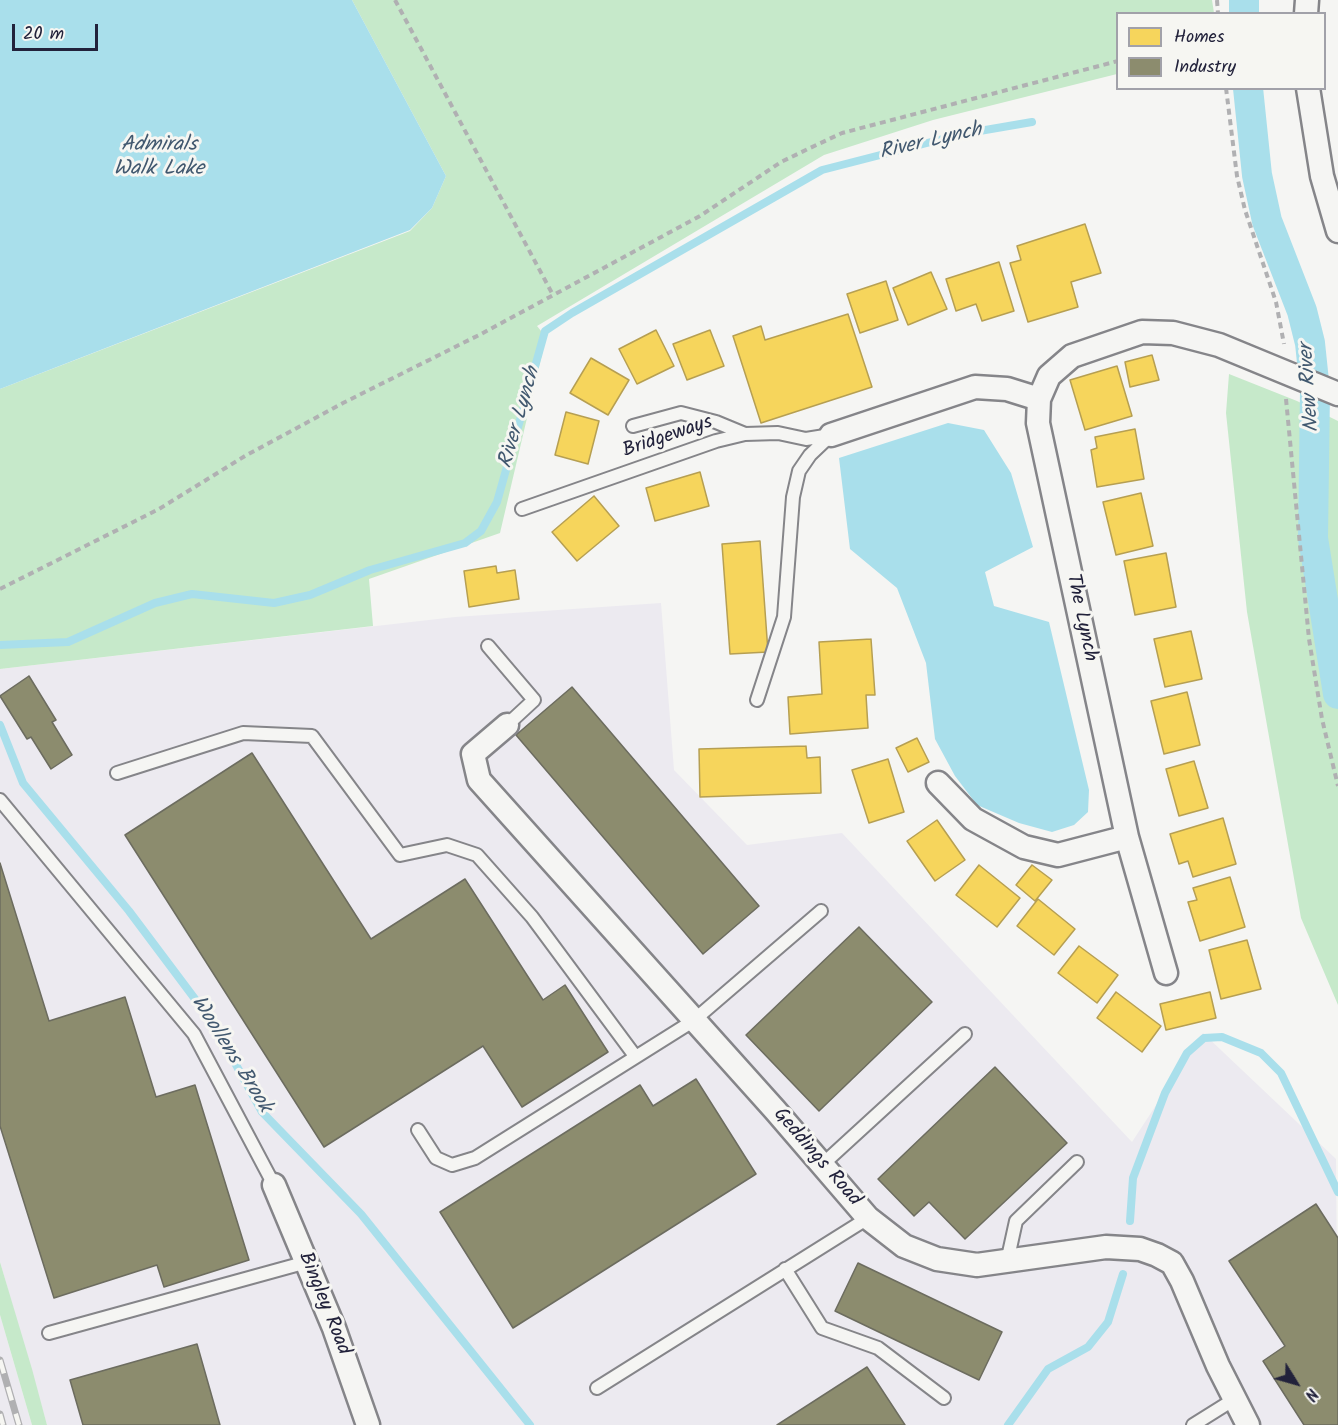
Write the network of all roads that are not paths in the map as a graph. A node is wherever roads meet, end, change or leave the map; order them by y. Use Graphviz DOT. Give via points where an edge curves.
graph roads {
  1 [pos="1308,90"];
  2 [pos="1338,231"];
  3 [pos="1338,394"];
  4 [pos="1039,399"];
  5 [pos="633,426"];
  6 [pos="745,434"];
  7 [pos="831,435"];
  8 [pos="522,509"];
  9 [pos="488,646"];
  10 [pos="757,700"];
  11 [pos="507,724"];
  12 [pos="117,773"];
  13 [pos="938,783"];
  14 [pos="0,800"];
  15 [pos="1127,837"];
  16 [pos="821,911"];
  17 [pos="1166,973"];
  18 [pos="693,1021"];
  19 [pos="964,1034"];
  20 [pos="635,1056"];
  21 [pos="418,1130"];
  22 [pos="1077,1162"];
  23 [pos="823,1164"];
  24 [pos="274,1185"];
  25 [pos="868,1218"];
  26 [pos="307,1262"];
  27 [pos="1007,1262"];
  28 [pos="785,1269"];
  29 [pos="48,1333"];
  30 [pos="597,1389"];
  31 [pos="944,1398"];
  32 [pos="1233,1400"];
  33 [pos="368,1425"];
  34 [pos="1193,1425"];
  35 [pos="1248,1425"];
  1 -- 2 [label="street" via="1322,176"];
  3 -- 4 [label="street" via="1211,342 1173,333 1142,332 1072,356 1049,376"];
  4 -- 7 [label="street" via="1007,388 975,387"];
  4 -- 15 [label="street, The Lynch" via="1038,423"];
  5 -- 6 [label="lane" via="681,413"];
  6 -- 7 [label="lane, Bridgeways" via="778,433 806,439"];
  6 -- 8 [label="lane, Bridgeways"];
  7 -- 10 [label="lane" via="799,471 793,497 783,617"];
  9 -- 11 [label="lane" via="534,700"];
  11 -- 18 [label="street, Geddings Road" via="473,754 479,780"];
  12 -- 20 [label="lane" via="243,733 312,736 400,855 447,845 477,855 532,917"];
  13 -- 15 [label="street" via="973,819 1024,847 1058,855"];
  14 -- 24 [label="lane" via="194,1034"];
  15 -- 17 [label="street, The Lynch"];
  16 -- 18 [label="lane"];
  18 -- 20 [label="lane"];
  18 -- 23 [label="street, Geddings Road"];
  19 -- 23 [label="lane"];
  20 -- 21 [label="lane" via="474,1158 452,1166 436,1158"];
  22 -- 27 [label="lane" via="1016,1221"];
  23 -- 25 [label="street, Geddings Road"];
  24 -- 26 [label="street, Bingley Road"];
  25 -- 27 [label="street, Geddings Road" via="904,1246 937,1259 977,1266"];
  25 -- 28 [label="lane"];
  26 -- 29 [label="lane"];
  26 -- 33 [label="street, Bingley Road"];
  27 -- 32 [label="street, Geddings Road" via="1079,1250 1134,1248 1172,1263"];
  28 -- 30 [label="lane"];
  28 -- 31 [label="lane" via="822,1328 878,1348"];
  32 -- 34 [label="lane"];
  32 -- 35 [label="street, Geddings Road"];
}
